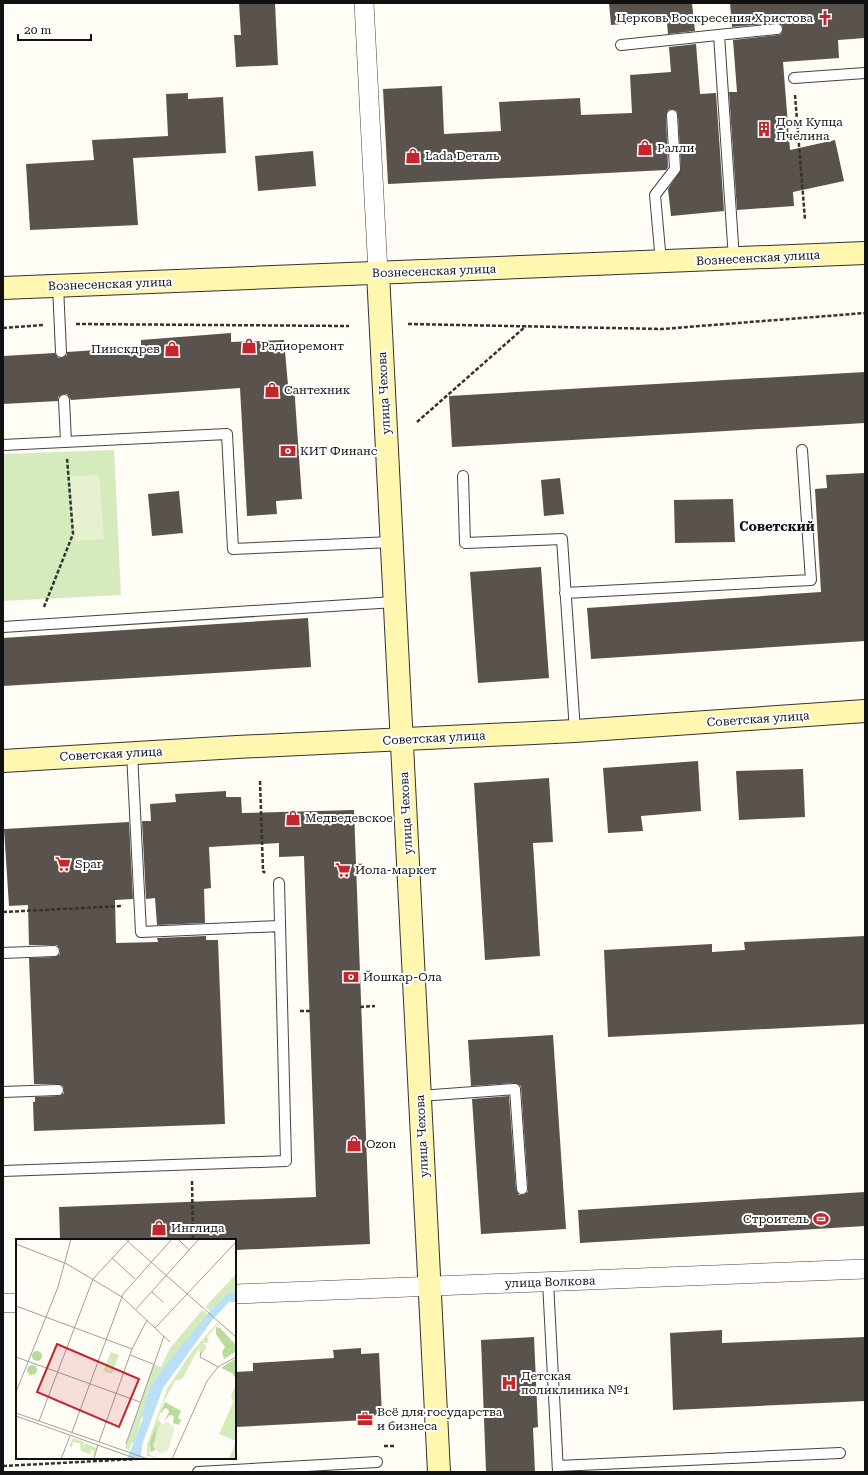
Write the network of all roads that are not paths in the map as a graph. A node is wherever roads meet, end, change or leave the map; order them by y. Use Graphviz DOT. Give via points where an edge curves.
graph roads {
  1 [pos="364,3"];
  2 [pos="777,29"];
  3 [pos="719,35"];
  4 [pos="620,45"];
  5 [pos="865,73"];
  6 [pos="794,78"];
  7 [pos="672,115"];
  8 [pos="865,252"];
  9 [pos="734,259"];
  10 [pos="661,262"];
  11 [pos="378,273"];
  12 [pos="58,286"];
  13 [pos="3,288"];
  14 [pos="62,352"];
  15 [pos="64,400"];
  16 [pos="66,442"];
  17 [pos="3,445"];
  18 [pos="802,450"];
  19 [pos="463,476"];
  20 [pos="392,542"];
  21 [pos="565,593"];
  22 [pos="395,602"];
  23 [pos="3,627"];
  24 [pos="865,712"];
  25 [pos="575,731"];
  26 [pos="402,740"];
  27 [pos="132,753"];
  28 [pos="3,761"];
  29 [pos="279,883"];
  30 [pos="280,926"];
  31 [pos="54,951"];
  32 [pos="3,953"];
  33 [pos="58,1090"];
  34 [pos="3,1092"];
  35 [pos="420,1096"];
  36 [pos="3,1172"];
  37 [pos="522,1189"];
  38 [pos="865,1270"];
  39 [pos="548,1282"];
  40 [pos="430,1286"];
  41 [pos="236,1294"];
  42 [pos="3,1303"];
  43 [pos="16,1303"];
  44 [pos="840,1452"];
  45 [pos="377,1462"];
  46 [pos="558,1469"];
  47 [pos="198,1472"];
  48 [pos="439,1472"];
  1 -- 11 [label="street"];
  2 -- 3 [label="lane"];
  3 -- 4 [label="lane"];
  3 -- 9 [label="lane"];
  5 -- 6 [label="lane"];
  7 -- 10 [label="lane" via="675,169 654,195"];
  8 -- 9 [label="street, Вознесенская улица"];
  9 -- 10 [label="street, Вознесенская улица"];
  10 -- 11 [label="street, Вознесенская улица"];
  11 -- 12 [label="street, Вознесенская улица"];
  11 -- 20 [label="street, улица Чехова"];
  12 -- 13 [label="street, Вознесенская улица"];
  12 -- 14 [label="lane"];
  15 -- 16 [label="lane"];
  16 -- 17 [label="lane"];
  16 -- 20 [label="lane" via="227,434 233,549"];
  18 -- 21 [label="lane" via="811,580"];
  19 -- 21 [label="lane" via="465,543 562,538"];
  20 -- 22 [label="street, улица Чехова"];
  21 -- 25 [label="lane"];
  22 -- 23 [label="lane"];
  22 -- 26 [label="street, улица Чехова"];
  24 -- 25 [label="street, Советская улица"];
  25 -- 26 [label="street, Советская улица"];
  26 -- 27 [label="street, Советская улица"];
  26 -- 35 [label="street, улица Чехова"];
  27 -- 28 [label="street, Советская улица"];
  27 -- 30 [label="lane" via="141,932"];
  29 -- 30 [label="lane"];
  30 -- 36 [label="lane" via="286,1161"];
  31 -- 32 [label="lane"];
  33 -- 34 [label="lane"];
  35 -- 37 [label="lane" via="515,1089"];
  35 -- 40 [label="street, улица Чехова"];
  38 -- 39 [label="street, улица Волкова"];
  39 -- 40 [label="street, улица Волкова"];
  39 -- 46 [label="lane"];
  40 -- 41 [label="street, улица Волкова"];
  40 -- 48 [label="street, улица Чехова"];
  42 -- 43 [label="street"];
  44 -- 46 [label="lane"];
  45 -- 47 [label="lane"];
}
